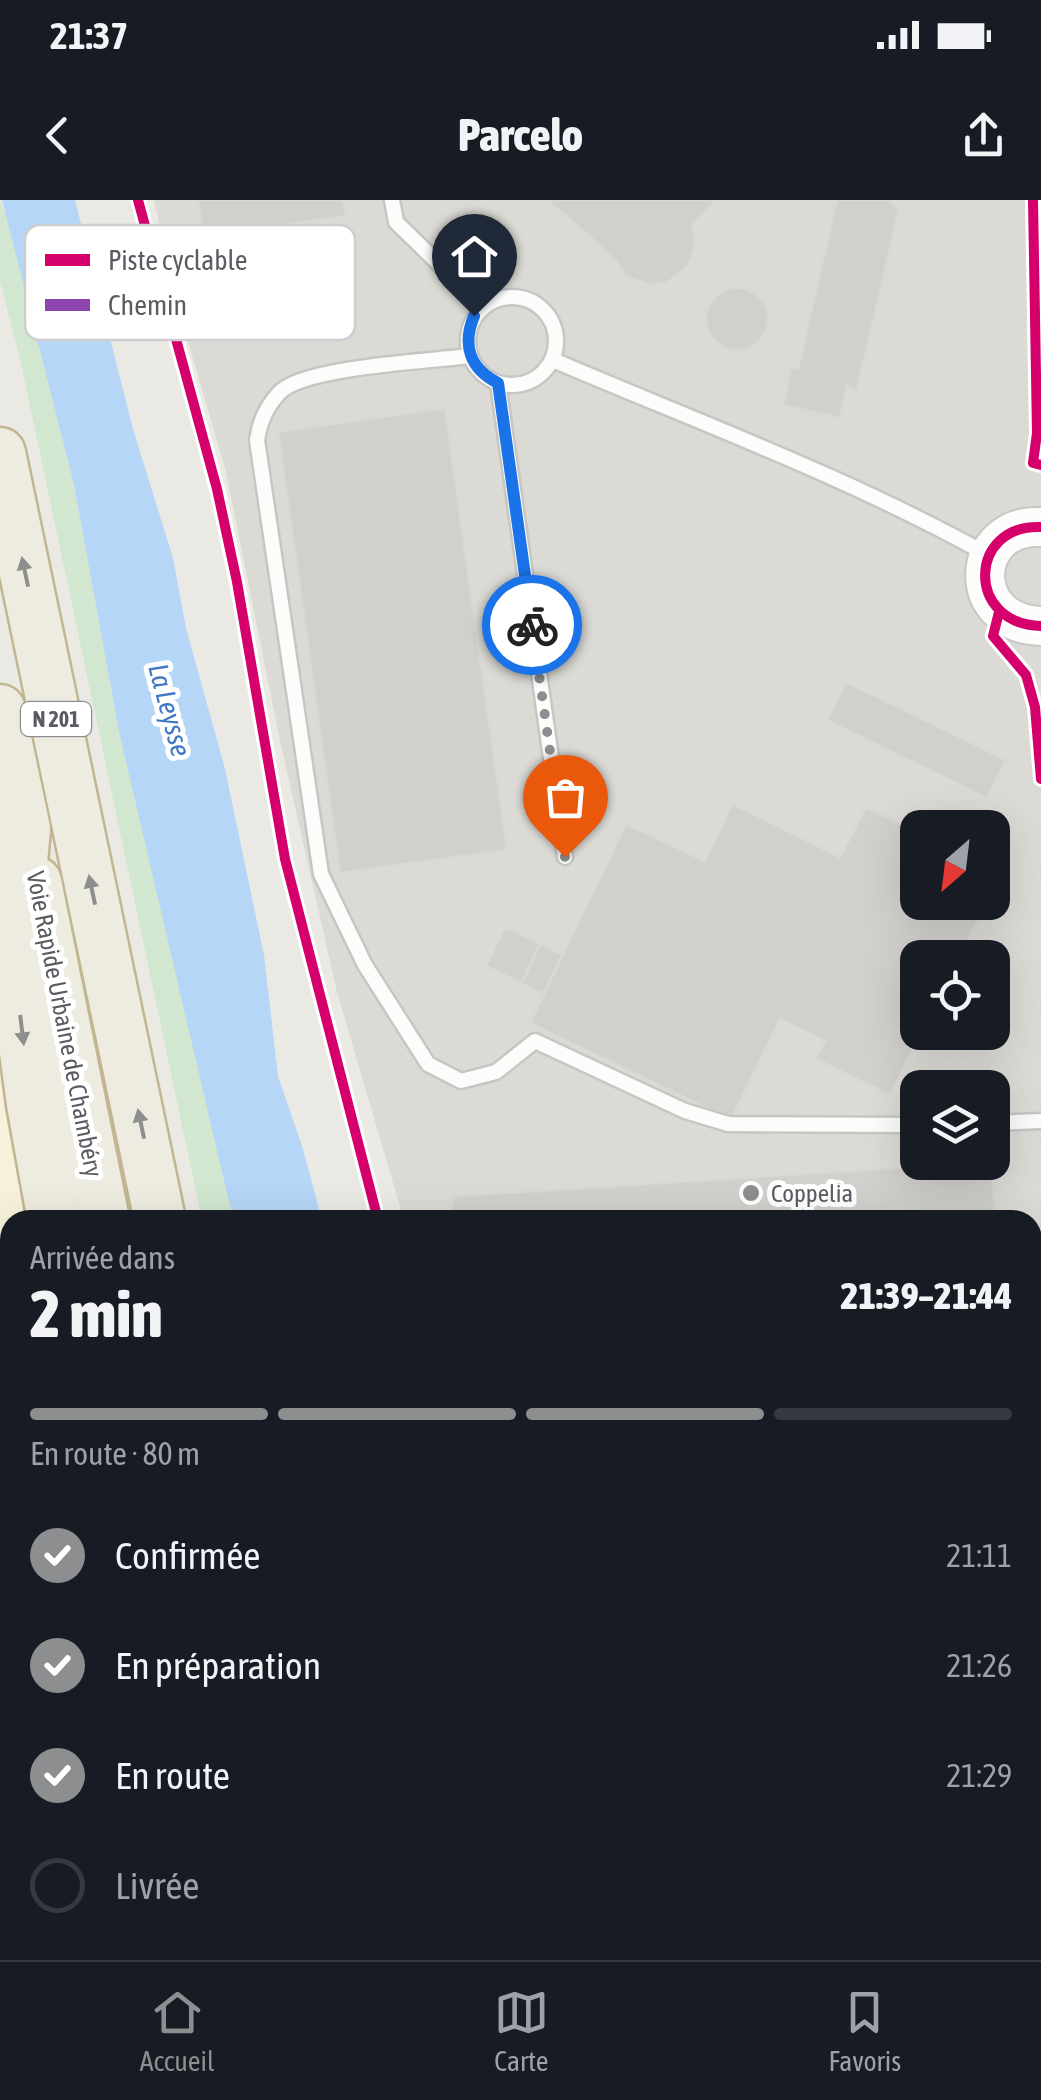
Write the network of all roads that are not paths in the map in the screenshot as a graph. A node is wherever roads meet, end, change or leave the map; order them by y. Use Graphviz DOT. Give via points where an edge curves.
graph roads {
  1 [pos="392,200"];
  2 [pos="484,306"];
  3 [pos="470,356"];
  4 [pos="553,360"];
  5 [pos="498,383"];
  6 [pos="0,453"];
  7 [pos="1041,527"];
  8 [pos="989,556"];
  9 [pos="1041,626"];
  10 [pos="0,710"];
  11 [pos="25,828"];
  12 [pos="565,857"];
  13 [pos="1041,1121"];
  14 [pos="1010,1122"];
  15 [pos="900,1125"];
  16 [pos="51,1210"];
  17 [pos="102,1210"];
  18 [pos="158,1210"];
  1 -- 2 [label="lane" via="396,222"];
  2 -- 3 [label="lane" via="469,329"];
  2 -- 4 [label="lane" via="511,296 540,305 556,330"];
  3 -- 5 [label="lane"];
  3 -- 15 [label="lane" via="311,376 282,390 261,418 257,440 320,874 365,965 428,1064 461,1081 496,1072 535,1041 685,1111 728,1124"];
  4 -- 5 [label="lane" via="536,379"];
  4 -- 8 [label="lane" via="848,487"];
  5 -- 12 [label="lane"];
  18 -- 6 [label="highway, N 201, one-way"];
  7 -- 8 [label="street" via="1008,534"];
  8 -- 9 [label="street" via="984,570 990,600 1012,621"];
  10 -- 11 [label="highway, N 201"];
  11 -- 16 [label="highway, one-way" via="14,962"];
  11 -- 17 [label="highway, Voie Rapide Urbaine de Chambéry / N 201"];
  13 -- 14 [label="lane"];
}
